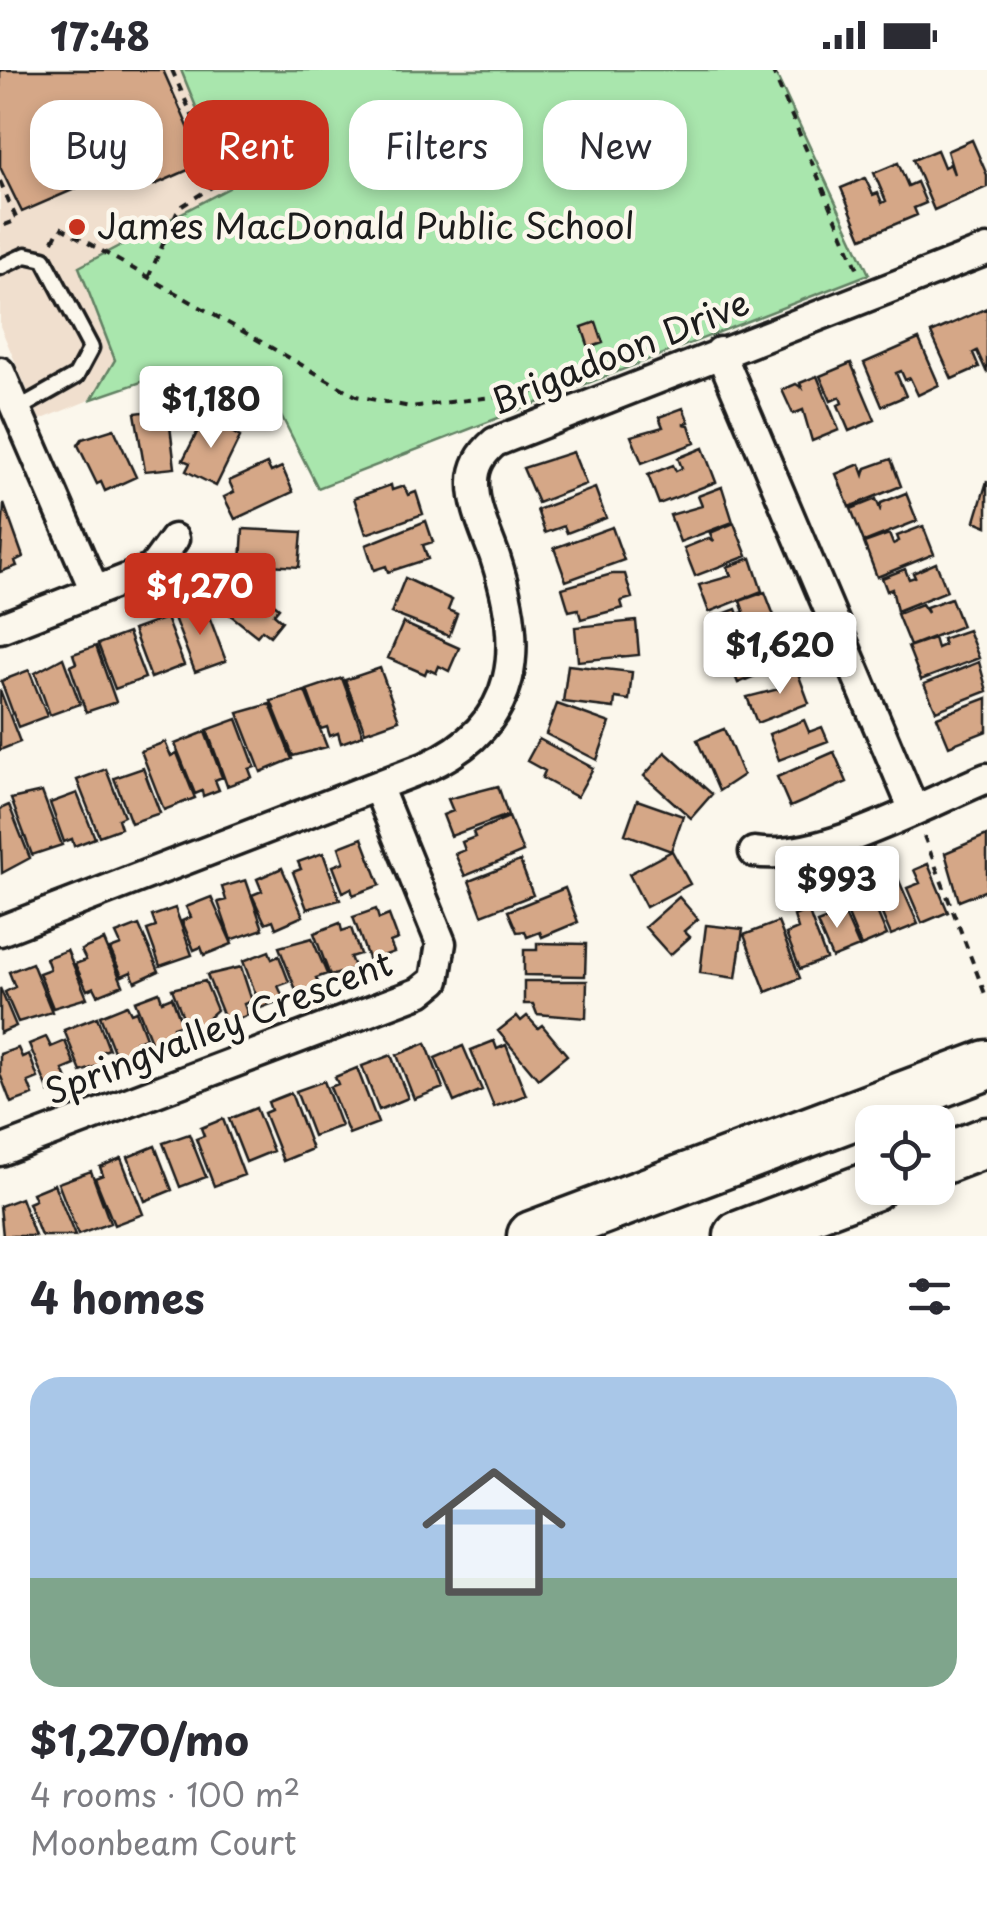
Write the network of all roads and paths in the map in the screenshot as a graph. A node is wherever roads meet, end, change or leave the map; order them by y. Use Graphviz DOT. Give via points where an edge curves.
graph roads {
  1 [pos="172,70"];
  2 [pos="772,70"];
  3 [pos="0,181"];
  4 [pos="0,227"];
  5 [pos="987,250"];
  6 [pos="44,259"];
  7 [pos="0,267"];
  8 [pos="148,278"];
  9 [pos="868,296"];
  10 [pos="720,352"];
  11 [pos="0,372"];
  12 [pos="588,404"];
  13 [pos="16,410"];
  14 [pos="174,539"];
  15 [pos="94,592"];
  16 [pos="0,628"];
  17 [pos="987,778"];
  18 [pos="377,786"];
  19 [pos="913,808"];
  20 [pos="754,852"];
  21 [pos="0,931"];
  22 [pos="987,999"];
  23 [pos="987,1065"];
  24 [pos="987,1142"];
  25 [pos="0,1150"];
  26 [pos="955,1154"];
  27 [pos="855,1192"];
  28 [pos="532,1236"];
  29 [pos="740,1236"];
  1 -- 8 [label="path" via="220,181 179,208"];
  2 -- 9 [label="path"];
  3 -- 4 [label="path" via="17,220"];
  5 -- 9 [label="street, Brigadoon Drive"];
  6 -- 7 [label="lane" via="26,256"];
  6 -- 8 [label="path" via="60,226"];
  6 -- 13 [label="lane" via="91,348 76,376"];
  8 -- 12 [label="path" via="356,396 410,406 532,395 578,383"];
  9 -- 10 [label="street, Brigadoon Drive"];
  10 -- 12 [label="street, Brigadoon Drive"];
  10 -- 19 [label="street"];
  11 -- 13 [label="street"];
  12 -- 18 [label="street, Brigadoon Drive" via="500,438 481,457 474,493 514,626 508,676 495,708 461,746"];
  13 -- 15 [label="street"];
  14 -- 15 [label="street" via="152,569"];
  15 -- 16 [label="street"];
  17 -- 19 [label="street"];
  18 -- 21 [label="street, Brigadoon Drive"];
  18 -- 25 [label="street, Springvalley Crescent" via="441,943 435,980 420,992"];
  19 -- 20 [label="street" via="806,852"];
  19 -- 22 [label="path"];
  23 -- 28 [label="highway"];
  24 -- 26 [label="highway"];
  27 -- 29 [label="highway"];
}
